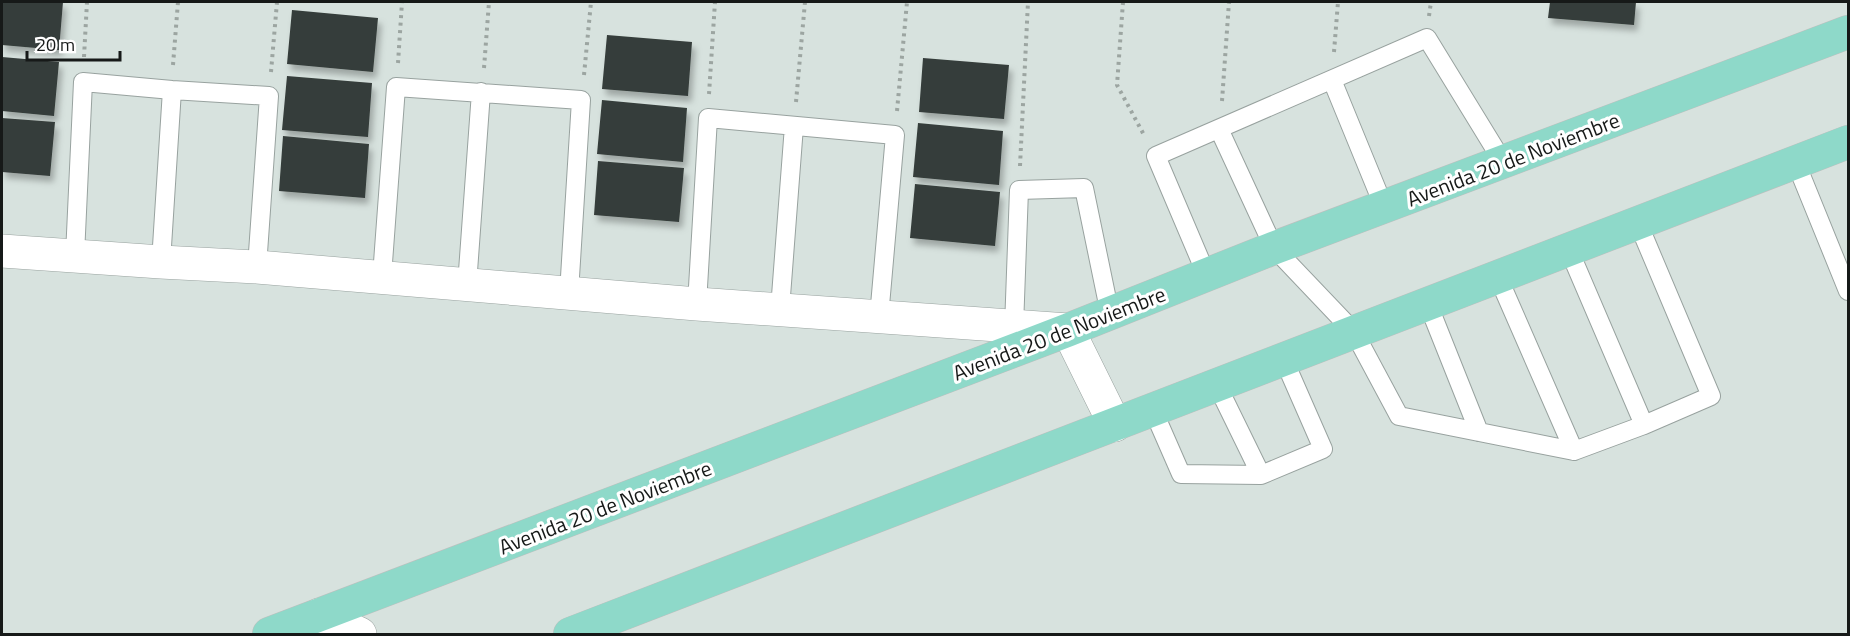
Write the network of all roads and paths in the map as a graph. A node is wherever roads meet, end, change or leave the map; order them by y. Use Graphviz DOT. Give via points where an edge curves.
graph roads {
  1 [pos="87,2"];
  2 [pos="178,2"];
  3 [pos="277,2"];
  4 [pos="402,2"];
  5 [pos="489,2"];
  6 [pos="591,2"];
  7 [pos="715,2"];
  8 [pos="805,2"];
  9 [pos="907,2"];
  10 [pos="1028,2"];
  11 [pos="1124,2"];
  12 [pos="1229,2"];
  13 [pos="1338,2"];
  14 [pos="1848,32"];
  15 [pos="1332,80"];
  16 [pos="82,82"];
  17 [pos="396,87"];
  18 [pos="172,90"];
  19 [pos="482,92"];
  20 [pos="269,96"];
  21 [pos="581,100"];
  22 [pos="708,118"];
  23 [pos="794,126"];
  24 [pos="1219,129"];
  25 [pos="895,135"];
  26 [pos="1848,142"];
  27 [pos="1156,156"];
  28 [pos="1503,162"];
  29 [pos="1796,163"];
  30 [pos="1019,190"];
  31 [pos="1384,207"];
  32 [pos="1638,223"];
  33 [pos="1274,248"];
  34 [pos="1569,250"];
  35 [pos="2,251"];
  36 [pos="75,255"];
  37 [pos="161,262"];
  38 [pos="257,267"];
  39 [pos="382,276"];
  40 [pos="1207,276"];
  41 [pos="1498,277"];
  42 [pos="466,285"];
  43 [pos="1848,291"];
  44 [pos="569,293"];
  45 [pos="697,304"];
  46 [pos="1428,304"];
  47 [pos="780,309"];
  48 [pos="1110,314"];
  49 [pos="879,317"];
  50 [pos="1014,327"];
  51 [pos="1068,330"];
  52 [pos="1354,332"];
  53 [pos="1284,360"];
  54 [pos="1217,385"];
  55 [pos="1153,410"];
  56 [pos="1115,425"];
  57 [pos="1644,425"];
  58 [pos="1479,432"];
  59 [pos="1574,451"];
  60 [pos="1261,475"];
  61 [pos="319,615"];
  62 [pos="269,634"];
  63 [pos="360,634"];
  64 [pos="570,634"];
  1 -- 16 [label="path"];
  2 -- 18 [label="path"];
  3 -- 20 [label="path"];
  4 -- 17 [label="path"];
  5 -- 19 [label="path"];
  6 -- 21 [label="path"];
  7 -- 22 [label="path"];
  8 -- 23 [label="path"];
  9 -- 25 [label="path"];
  10 -- 30 [label="path"];
  11 -- 27 [label="path" via="1116,86"];
  12 -- 24 [label="path"];
  13 -- 15 [label="path"];
  14 -- 28 [label="main road, Avenida 20 de Noviembre"];
  15 -- 24 [label="lane"];
  15 -- 28 [label="lane" via="1427,38"];
  15 -- 31 [label="lane"];
  16 -- 18 [label="lane"];
  16 -- 36 [label="lane"];
  17 -- 19 [label="lane"];
  17 -- 39 [label="lane"];
  18 -- 20 [label="lane"];
  18 -- 37 [label="lane"];
  19 -- 21 [label="lane"];
  19 -- 42 [label="lane"];
  20 -- 38 [label="lane"];
  21 -- 44 [label="lane"];
  22 -- 23 [label="lane"];
  22 -- 45 [label="lane"];
  23 -- 25 [label="lane"];
  23 -- 47 [label="lane"];
  24 -- 27 [label="lane"];
  24 -- 33 [label="lane"];
  25 -- 49 [label="lane"];
  26 -- 29 [label="main road"];
  27 -- 40 [label="lane"];
  28 -- 31 [label="main road, Avenida 20 de Noviembre"];
  29 -- 32 [label="main road"];
  29 -- 43 [label="lane"];
  30 -- 48 [label="lane" via="1084,188"];
  30 -- 50 [label="lane"];
  31 -- 33 [label="main road, Avenida 20 de Noviembre"];
  32 -- 34 [label="main road"];
  32 -- 57 [label="lane" via="1711,396"];
  33 -- 40 [label="main road, Avenida 20 de Noviembre"];
  33 -- 52 [label="lane"];
  34 -- 41 [label="main road"];
  34 -- 57 [label="lane"];
  35 -- 36 [label="street"];
  36 -- 37 [label="street"];
  37 -- 38 [label="street"];
  38 -- 39 [label="street"];
  39 -- 42 [label="street"];
  40 -- 48 [label="main road, Avenida 20 de Noviembre"];
  41 -- 46 [label="main road"];
  41 -- 59 [label="lane"];
  42 -- 44 [label="street"];
  44 -- 45 [label="street"];
  45 -- 47 [label="street"];
  46 -- 52 [label="main road"];
  46 -- 58 [label="lane"];
  47 -- 49 [label="street"];
  48 -- 51 [label="main road, Avenida 20 de Noviembre"];
  49 -- 50 [label="street"];
  50 -- 51 [label="street"];
  51 -- 56 [label="street"];
  51 -- 61 [label="main road, Avenida 20 de Noviembre"];
  52 -- 53 [label="main road"];
  52 -- 58 [label="lane" via="1399,416"];
  53 -- 54 [label="main road"];
  53 -- 60 [label="lane" via="1323,449"];
  54 -- 55 [label="main road"];
  54 -- 60 [label="lane"];
  55 -- 56 [label="main road"];
  55 -- 60 [label="lane" via="1181,474"];
  56 -- 64 [label="main road"];
  57 -- 59 [label="lane"];
  58 -- 59 [label="lane"];
  61 -- 62 [label="main road, Avenida 20 de Noviembre"];
  61 -- 63 [label="street"];
}
